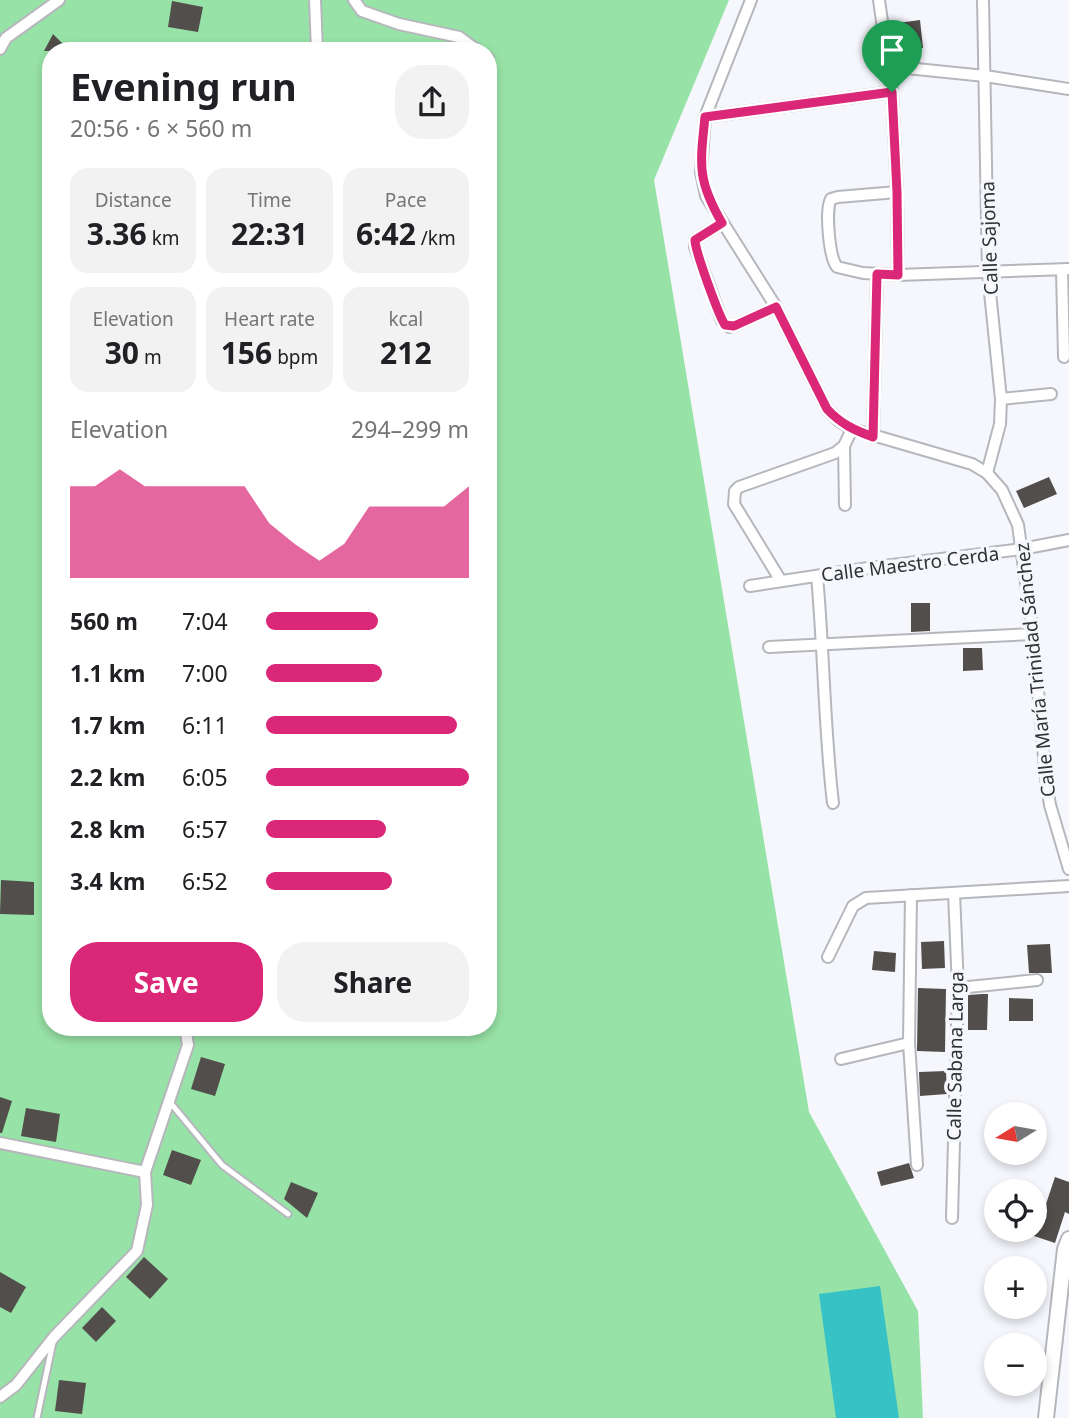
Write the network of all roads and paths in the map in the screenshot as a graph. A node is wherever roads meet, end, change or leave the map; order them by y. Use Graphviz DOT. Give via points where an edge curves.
graph roads {
  1 [pos="60,0"];
  2 [pos="315,0"];
  3 [pos="355,0"];
  4 [pos="751,0"];
  5 [pos="878,0"];
  6 [pos="983,0"];
  7 [pos="317,42"];
  8 [pos="466,42"];
  9 [pos="0,49"];
  10 [pos="887,66"];
  11 [pos="985,75"];
  12 [pos="1069,89"];
  13 [pos="892,92"];
  14 [pos="705,117"];
  15 [pos="897,192"];
  16 [pos="722,223"];
  17 [pos="1065,269"];
  18 [pos="988,273"];
  19 [pos="877,274"];
  20 [pos="898,275"];
  21 [pos="776,307"];
  22 [pos="1064,357"];
  23 [pos="1051,394"];
  24 [pos="1001,399"];
  25 [pos="852,429"];
  26 [pos="873,437"];
  27 [pos="844,446"];
  28 [pos="988,473"];
  29 [pos="845,505"];
  30 [pos="1069,540"];
  31 [pos="1022,550"];
  32 [pos="817,576"];
  33 [pos="781,582"];
  34 [pos="750,586"];
  35 [pos="1033,634"];
  36 [pos="824,645"];
  37 [pos="769,647"];
  38 [pos="833,803"];
  39 [pos="1069,869"];
  40 [pos="1069,886"];
  41 [pos="954,893"];
  42 [pos="911,895"];
  43 [pos="828,957"];
  44 [pos="1037,980"];
  45 [pos="958,988"];
  46 [pos="186,1036"];
  47 [pos="909,1043"];
  48 [pos="841,1059"];
  49 [pos="169,1101"];
  50 [pos="0,1143"];
  51 [pos="917,1165"];
  52 [pos="145,1172"];
  53 [pos="288,1214"];
  54 [pos="952,1218"];
  55 [pos="1068,1246"];
  56 [pos="54,1337"];
  57 [pos="1062,1338"];
  58 [pos="0,1397"];
  59 [pos="37,1418"];
  60 [pos="1046,1418"];
  1 -- 9 [label="street" via="6,38"];
  2 -- 7 [label="street"];
  3 -- 8 [label="street" via="362,11"];
  4 -- 14 [label="street"];
  5 -- 10 [label="street"];
  6 -- 11 [label="street, Calle Sajoma"];
  10 -- 11 [label="street"];
  10 -- 13 [label="street"];
  11 -- 12 [label="street"];
  11 -- 18 [label="street, Calle Sajoma"];
  13 -- 14 [label="street"];
  13 -- 15 [label="street"];
  14 -- 16 [label="street" via="701,172 706,196"];
  15 -- 19 [label="street" via="838,197 828,203 834,263 843,269"];
  15 -- 20 [label="street"];
  16 -- 21 [label="street"];
  16 -- 21 [label="street" via="695,240 695,247 722,321 734,326"];
  17 -- 18 [label="street"];
  17 -- 22 [label="street"];
  18 -- 20 [label="street"];
  18 -- 24 [label="street, Calle Sajoma"];
  19 -- 20 [label="street"];
  19 -- 26 [label="street"];
  21 -- 25 [label="street" via="827,409"];
  23 -- 24 [label="street"];
  24 -- 28 [label="street, Calle Sajoma"];
  25 -- 26 [label="street"];
  25 -- 27 [label="street"];
  26 -- 28 [label="street" via="957,459"];
  27 -- 29 [label="street"];
  27 -- 33 [label="street" via="825,458 735,492 734,504"];
  28 -- 31 [label="street, Calle María Trinidad Sánchez" via="1010,506"];
  30 -- 31 [label="street, Calle Maestro Cerda"];
  31 -- 32 [label="street, Calle Maestro Cerda"];
  31 -- 35 [label="street, Calle María Trinidad Sánchez"];
  32 -- 33 [label="street, Calle Maestro Cerda"];
  32 -- 36 [label="street"];
  33 -- 34 [label="street, Calle Maestro Cerda"];
  35 -- 36 [label="street"];
  35 -- 39 [label="street, Calle María Trinidad Sánchez" via="1046,779"];
  36 -- 37 [label="street"];
  36 -- 38 [label="street" via="824,711"];
  40 -- 41 [label="street"];
  41 -- 42 [label="street"];
  41 -- 45 [label="street, Calle Sabana Larga"];
  42 -- 43 [label="street" via="859,901"];
  42 -- 47 [label="street"];
  44 -- 45 [label="street"];
  45 -- 54 [label="street, Calle Sabana Larga"];
  46 -- 49 [label="street" via="188,1045"];
  47 -- 48 [label="street"];
  47 -- 51 [label="street"];
  49 -- 52 [label="street"];
  49 -- 53 [label="lane" via="222,1165"];
  50 -- 52 [label="street"];
  52 -- 56 [label="street" via="147,1205 137,1251"];
  55 -- 57 [label="street"];
  56 -- 58 [label="street" via="16,1385"];
  56 -- 59 [label="lane"];
  57 -- 60 [label="street"];
}
